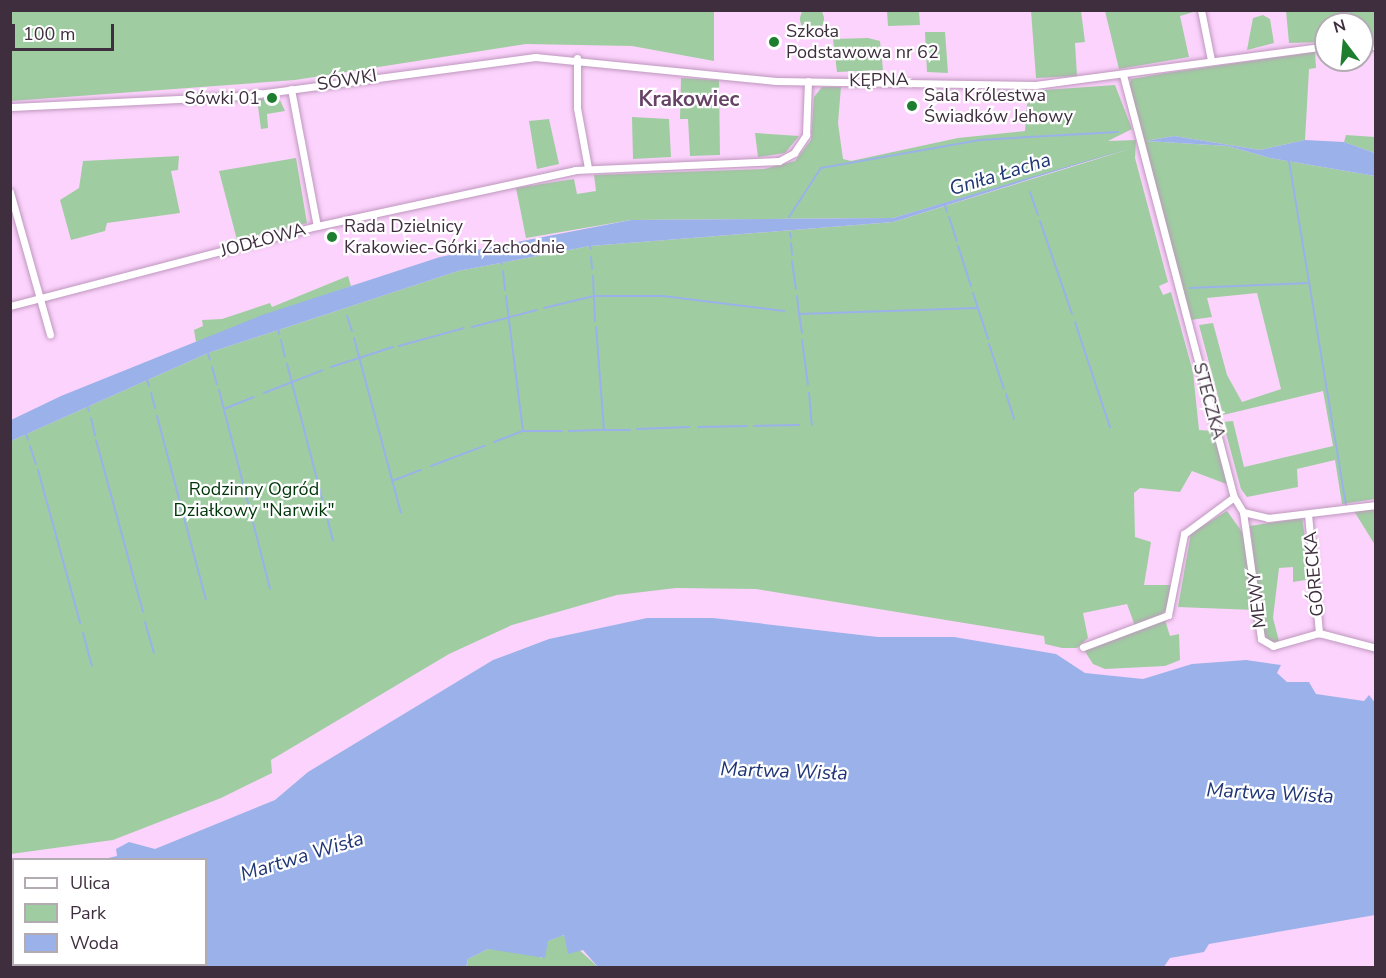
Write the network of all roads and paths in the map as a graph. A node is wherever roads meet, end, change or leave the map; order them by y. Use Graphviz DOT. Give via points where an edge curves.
graph roads {
  1 [pos="1201,10"];
  2 [pos="1314,47"];
  3 [pos="577,58"];
  4 [pos="1211,60"];
  5 [pos="682,71"];
  6 [pos="1123,75"];
  7 [pos="808,81"];
  8 [pos="291,89"];
  9 [pos="10,107"];
  10 [pos="588,168"];
  11 [pos="10,192"];
  12 [pos="317,226"];
  13 [pos="40,297"];
  14 [pos="10,306"];
  15 [pos="50,334"];
  16 [pos="1234,497"];
  17 [pos="1376,505"];
  18 [pos="1243,512"];
  19 [pos="1308,514"];
  20 [pos="1319,633"];
  21 [pos="1083,647"];
  22 [pos="1376,648"];
  1 -- 4 [label="street"];
  2 -- 4 [label="street, KĘPNA"];
  3 -- 5 [label="street, SÓWKI"];
  3 -- 8 [label="street, SÓWKI" via="477,61"];
  3 -- 10 [label="street" via="577,108"];
  4 -- 6 [label="street, KĘPNA"];
  5 -- 7 [label="street, KĘPNA"];
  6 -- 7 [label="street, KĘPNA" via="1035,85"];
  6 -- 16 [label="street, STECZKA"];
  7 -- 10 [label="street, JODŁOWA" via="806,135 787,158"];
  8 -- 9 [label="street, SÓWKI"];
  8 -- 12 [label="street"];
  10 -- 12 [label="street, JODŁOWA"];
  11 -- 13 [label="street"];
  12 -- 13 [label="street, JODŁOWA"];
  13 -- 14 [label="street, JODŁOWA"];
  13 -- 15 [label="street"];
  16 -- 18 [label="street"];
  16 -- 21 [label="street" via="1184,534 1168,615"];
  17 -- 19 [label="street, GÓRECKA"];
  18 -- 19 [label="street, GÓRECKA" via="1268,518"];
  18 -- 20 [label="street, MEWY" via="1263,642 1277,645"];
  19 -- 20 [label="street, GÓRECKA"];
  20 -- 22 [label="street"];
}
